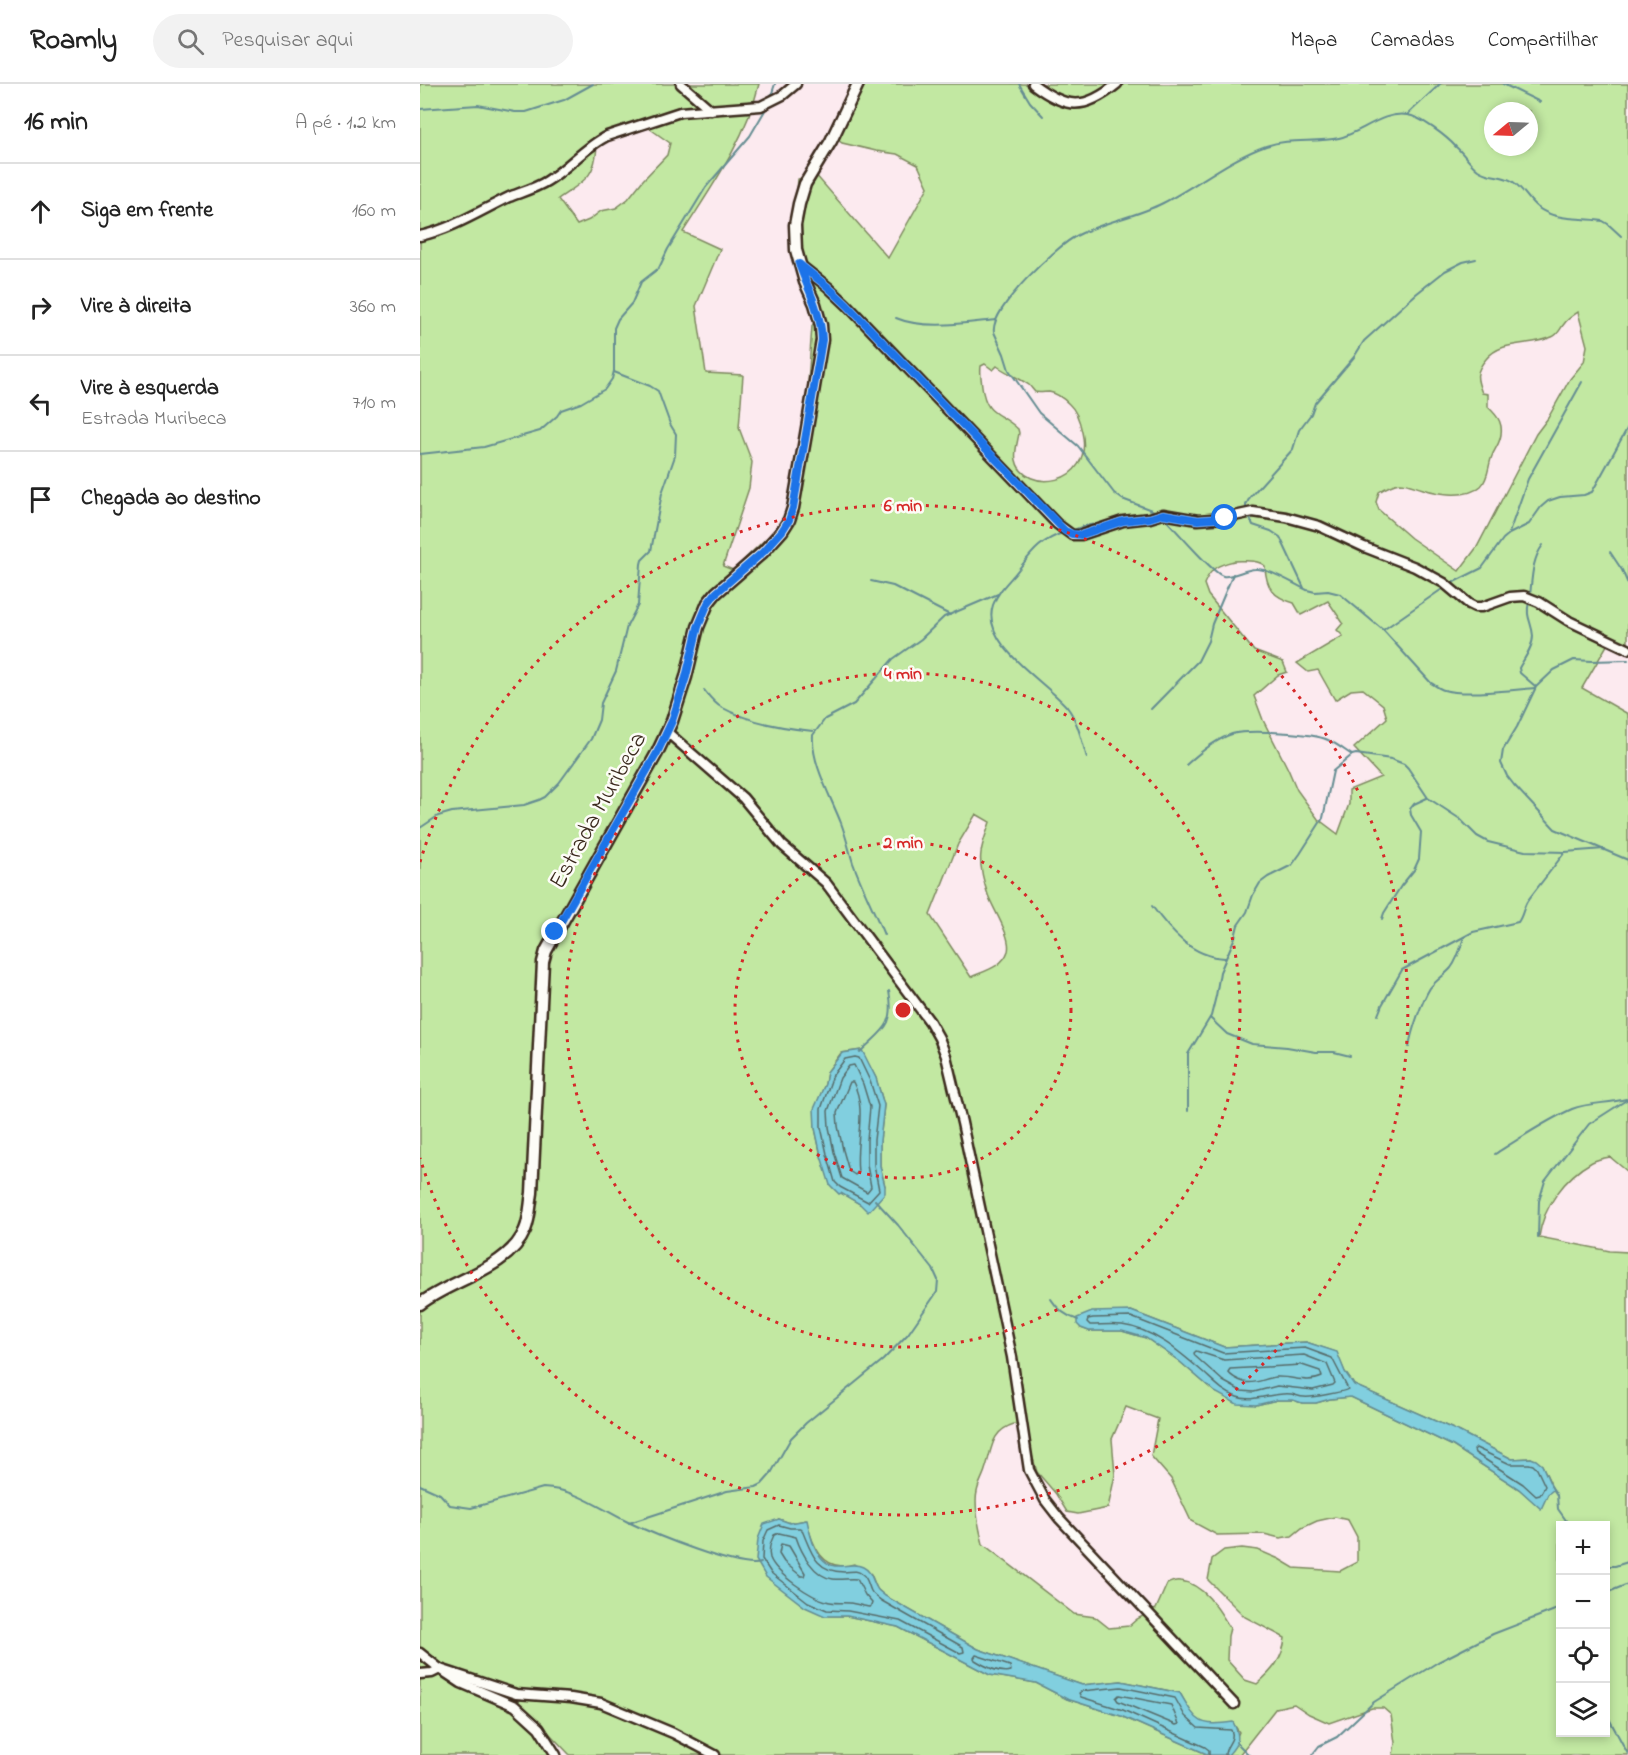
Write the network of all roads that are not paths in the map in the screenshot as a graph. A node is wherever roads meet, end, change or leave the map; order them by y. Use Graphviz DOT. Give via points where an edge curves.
graph roads {
  1 [pos="681,84"];
  2 [pos="796,84"];
  3 [pos="858,84"];
  4 [pos="1033,84"];
  5 [pos="1117,84"];
  6 [pos="711,110"];
  7 [pos="420,236"];
  8 [pos="799,264"];
  9 [pos="1628,649"];
  10 [pos="667,732"];
  11 [pos="420,1304"];
  12 [pos="420,1653"];
  13 [pos="440,1669"];
  14 [pos="420,1674"];
  15 [pos="1234,1704"];
  16 [pos="556,1755"];
  17 [pos="715,1755"];
  1 -- 6 [label="street"];
  2 -- 6 [label="street" via="761,106"];
  3 -- 8 [label="street, Estrada Muribeca" via="805,184 795,225"];
  4 -- 5 [label="street" via="1062,103 1077,105 1097,98"];
  6 -- 7 [label="street" via="680,111 607,136 547,181"];
  8 -- 9 [label="street" via="847,305 1057,524 1072,534 1163,514 1198,520 1266,513 1304,521 1415,567 1475,607 1524,596"];
  8 -- 10 [label="street, Estrada Muribeca" via="815,304 822,340 793,508 775,540 708,603"];
  10 -- 11 [label="street, Estrada Muribeca" via="546,951 532,1193 525,1230 507,1255"];
  10 -- 15 [label="street" via="743,798 782,845 826,883 930,1022 946,1056 962,1123 1012,1357 1029,1470 1059,1518"];
  12 -- 13 [label="street"];
  13 -- 14 [label="street"];
  13 -- 16 [label="street" via="461,1683 514,1706 539,1728"];
  13 -- 17 [label="street" via="516,1694 601,1703"];
}
